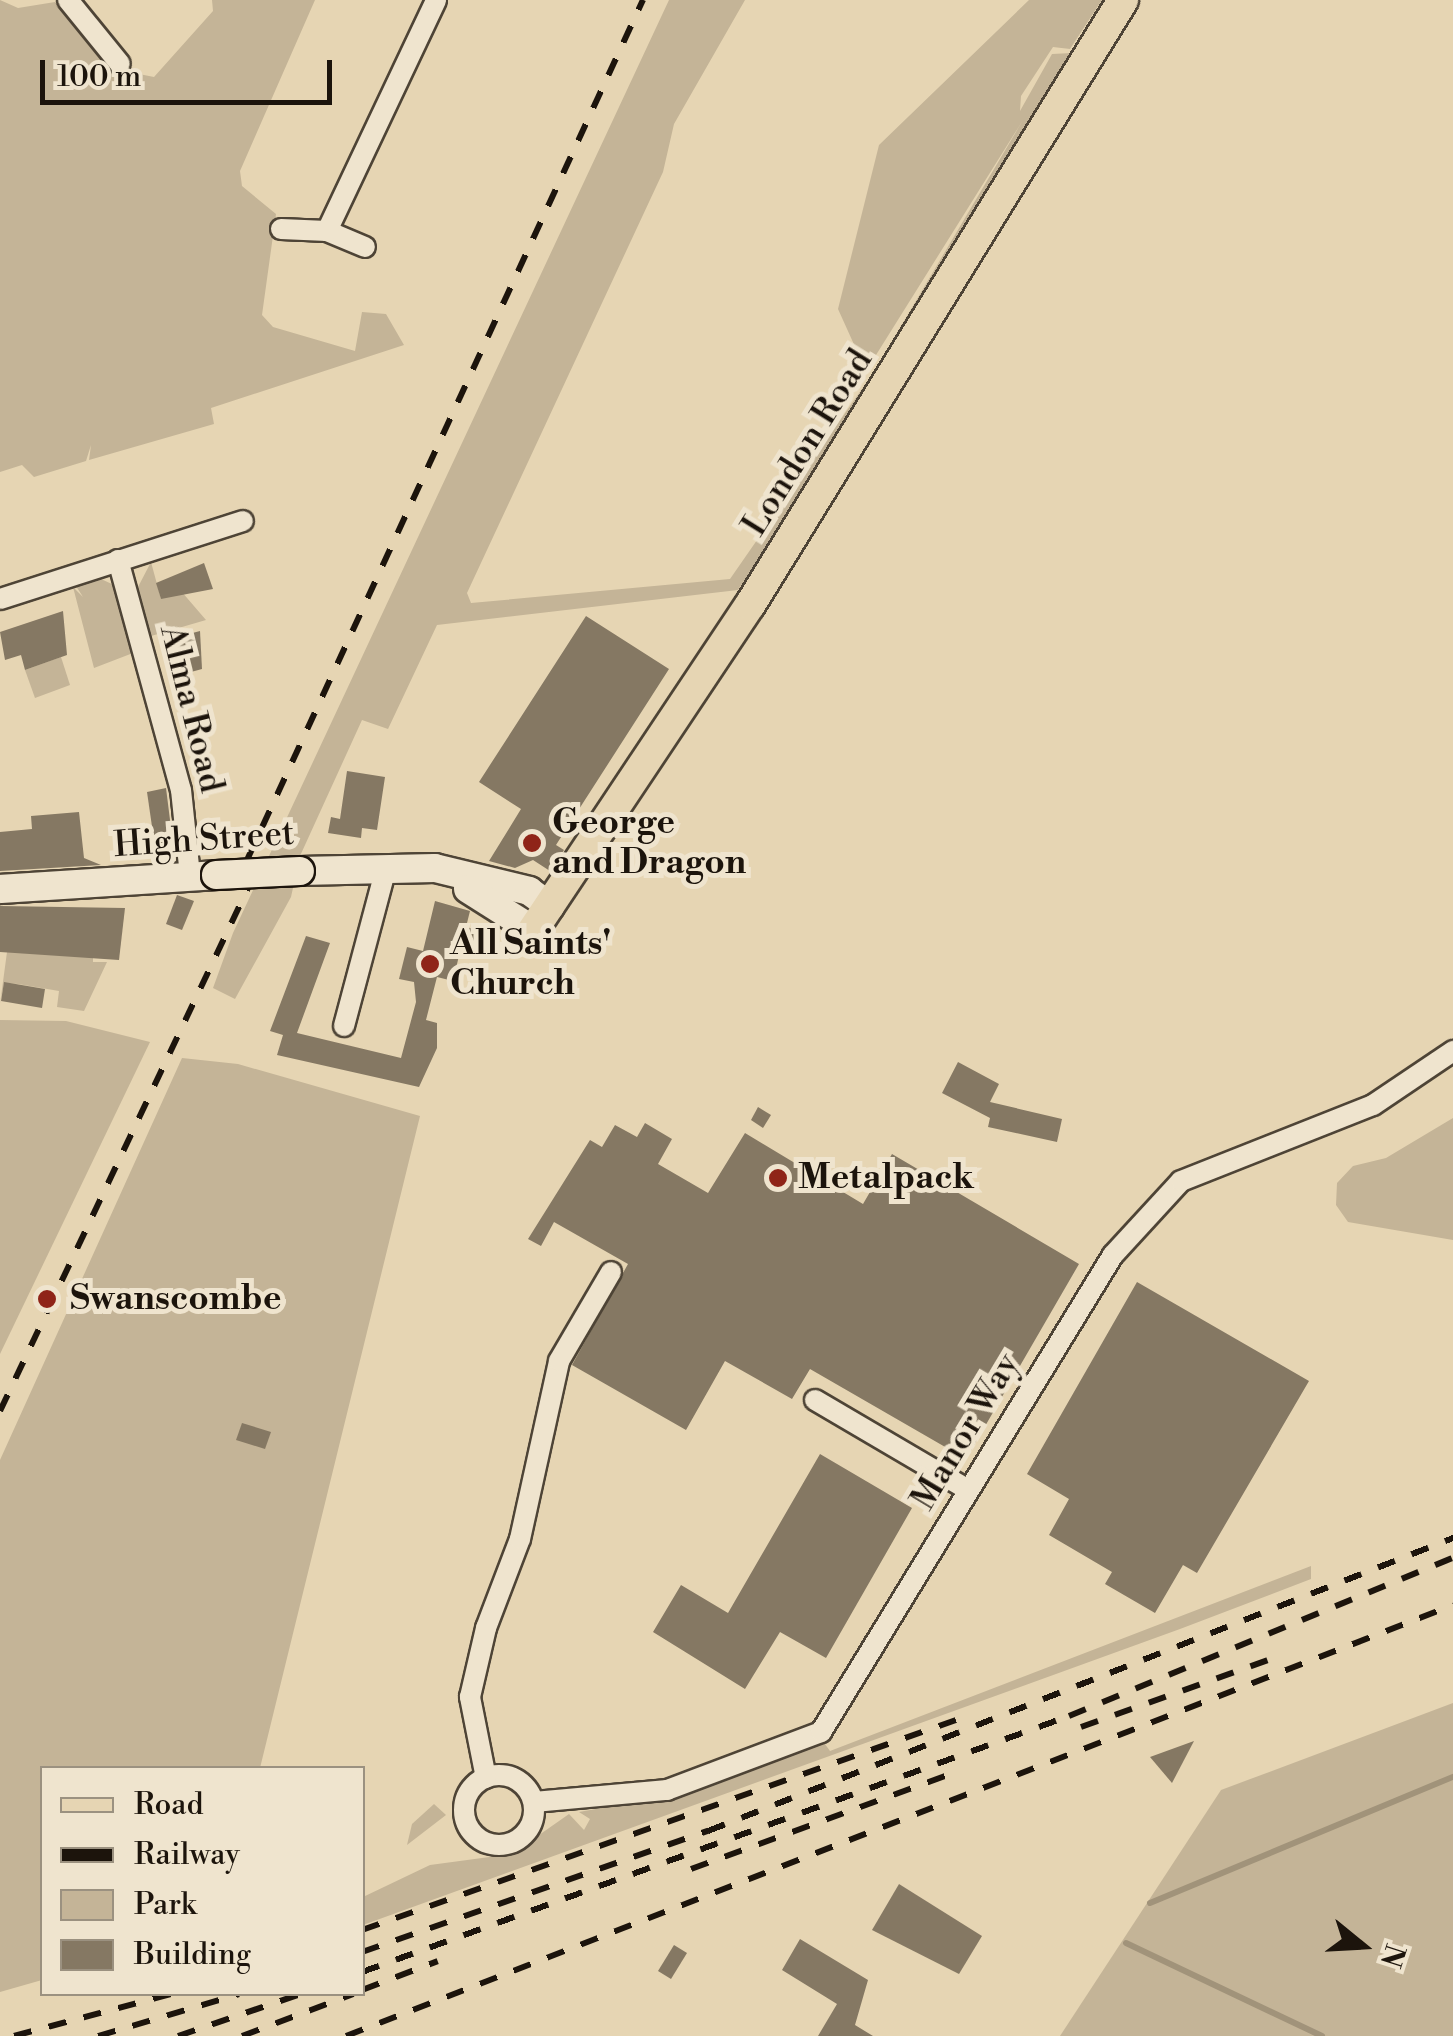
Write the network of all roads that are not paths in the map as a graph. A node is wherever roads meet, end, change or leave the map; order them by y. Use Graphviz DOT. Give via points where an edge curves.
graph roads {
  1 [pos="68,0"];
  2 [pos="436,0"];
  3 [pos="1123,0"];
  4 [pos="120,64"];
  5 [pos="281,229"];
  6 [pos="327,232"];
  7 [pos="365,248"];
  8 [pos="243,520"];
  9 [pos="118,560"];
  10 [pos="0,598"];
  11 [pos="385,872"];
  12 [pos="414,874"];
  13 [pos="203,875"];
  14 [pos="0,889"];
  15 [pos="546,910"];
  16 [pos="344,1026"];
  17 [pos="1453,1051"];
  18 [pos="611,1272"];
  19 [pos="815,1400"];
  20 [pos="967,1490"];
  21 [pos="486,1778"];
  22 [pos="534,1802"];
  1 -- 4 [label="street"];
  2 -- 6 [label="street"];
  3 -- 15 [label="main road, London Road" via="821,493"];
  5 -- 6 [label="street"];
  6 -- 7 [label="street"];
  8 -- 9 [label="street"];
  9 -- 10 [label="street"];
  9 -- 13 [label="street, Alma Road"];
  11 -- 12 [label="main road, High Street"];
  11 -- 13 [label="main road, High Street, bridge"];
  11 -- 16 [label="street"];
  12 -- 15 [label="main road, High Street"];
  12 -- 15 [label="main road, High Street" via="470,874"];
  13 -- 14 [label="main road, High Street"];
  17 -- 20 [label="street, Manor Way" via="1345,1119 1181,1181 1114,1255"];
  18 -- 21 [label="street" via="558,1361 520,1539 486,1628 470,1697"];
  19 -- 20 [label="street"];
  20 -- 22 [label="street, Manor Way" via="821,1732 666,1790"];
  21 -- 22 [label="street" via="510,1776"];
  21 -- 22 [label="street" via="464,1804 468,1828 484,1843 517,1841 532,1824"];
}
